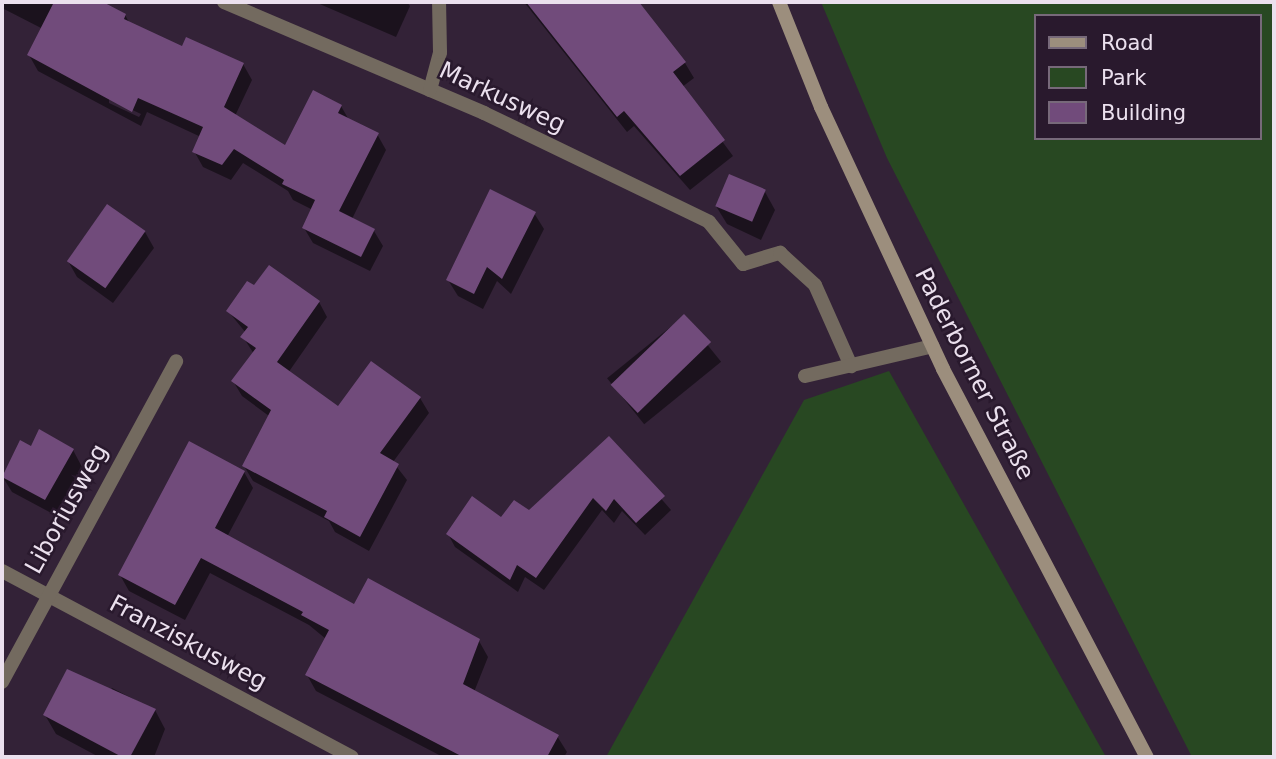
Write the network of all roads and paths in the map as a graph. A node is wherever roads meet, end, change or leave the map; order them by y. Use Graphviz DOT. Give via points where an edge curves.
graph roads {
  1 [pos="224,2"];
  2 [pos="439,2"];
  3 [pos="779,2"];
  4 [pos="430,90"];
  5 [pos="933,346"];
  6 [pos="176,360"];
  7 [pos="851,366"];
  8 [pos="805,376"];
  9 [pos="2,571"];
  10 [pos="47,592"];
  11 [pos="2,682"];
  12 [pos="352,757"];
  13 [pos="1147,757"];
  1 -- 4 [label="street, Markusweg"];
  2 -- 4 [label="street" via="440,52"];
  3 -- 5 [label="main road, Paderborner Straße" via="821,107"];
  4 -- 7 [label="street, Markusweg" via="709,222 743,264 780,253 815,285"];
  5 -- 7 [label="street"];
  5 -- 13 [label="main road, Paderborner Straße"];
  6 -- 10 [label="street, Liboriusweg"];
  7 -- 8 [label="street"];
  9 -- 10 [label="street, Franziskusweg"];
  10 -- 11 [label="street, Liboriusweg"];
  10 -- 12 [label="street, Franziskusweg"];
}
